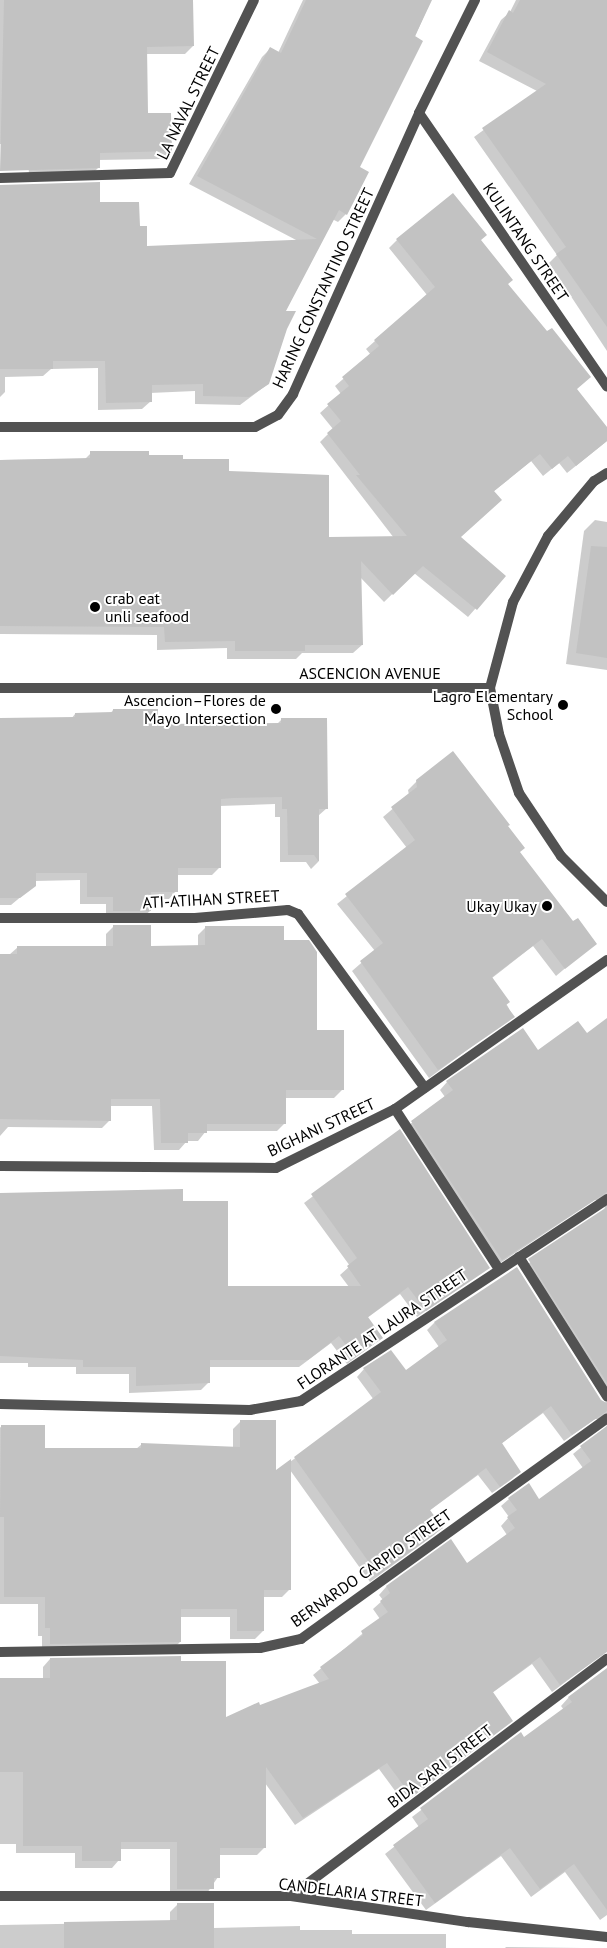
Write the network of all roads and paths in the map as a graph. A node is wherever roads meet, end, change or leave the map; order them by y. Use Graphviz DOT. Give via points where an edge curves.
graph roads {
  1 [pos="254,0"];
  2 [pos="475,0"];
  3 [pos="420,113"];
  4 [pos="0,178"];
  5 [pos="607,387"];
  6 [pos="0,427"];
  7 [pos="607,473"];
  8 [pos="0,688"];
  9 [pos="490,688"];
  10 [pos="607,902"];
  11 [pos="0,918"];
  12 [pos="607,960"];
  13 [pos="425,1088"];
  14 [pos="395,1108"];
  15 [pos="0,1166"];
  16 [pos="607,1199"];
  17 [pos="518,1257"];
  18 [pos="499,1269"];
  19 [pos="607,1396"];
  20 [pos="0,1404"];
  21 [pos="607,1418"];
  22 [pos="0,1652"];
  23 [pos="607,1660"];
  24 [pos="0,1896"];
  25 [pos="291,1896"];
  26 [pos="607,1937"];
  1 -- 4 [label="street, LA NAVAL STREET" via="170,173"];
  2 -- 3 [label="street, HARING CONSTANTINO STREET"];
  3 -- 5 [label="street, KULINTANG STREET"];
  3 -- 6 [label="street, HARING CONSTANTINO STREET" via="294,394 278,415 255,427"];
  7 -- 9 [label="street" via="594,481 544,544 513,602"];
  8 -- 9 [label="street, ASCENCION AVENUE"];
  9 -- 10 [label="street" via="499,734 519,793 561,856"];
  11 -- 13 [label="street, ATI-ATIHAN STREET" via="195,918 288,910 298,914"];
  12 -- 13 [label="street, BIGHANI STREET"];
  13 -- 14 [label="street, BIGHANI STREET"];
  14 -- 15 [label="street, BIGHANI STREET" via="276,1168"];
  14 -- 18 [label="street"];
  16 -- 17 [label="street, FLORANTE AT LAURA STREET"];
  17 -- 18 [label="street, FLORANTE AT LAURA STREET"];
  17 -- 19 [label="street"];
  18 -- 20 [label="street, FLORANTE AT LAURA STREET" via="301,1402 250,1410"];
  21 -- 22 [label="street, BERNARDO CARPIO STREET" via="301,1639 260,1648"];
  23 -- 25 [label="street, BIDA SARI STREET"];
  24 -- 25 [label="street, CANDELARIA STREET"];
  25 -- 26 [label="street, CANDELARIA STREET" via="468,1922"];
}
